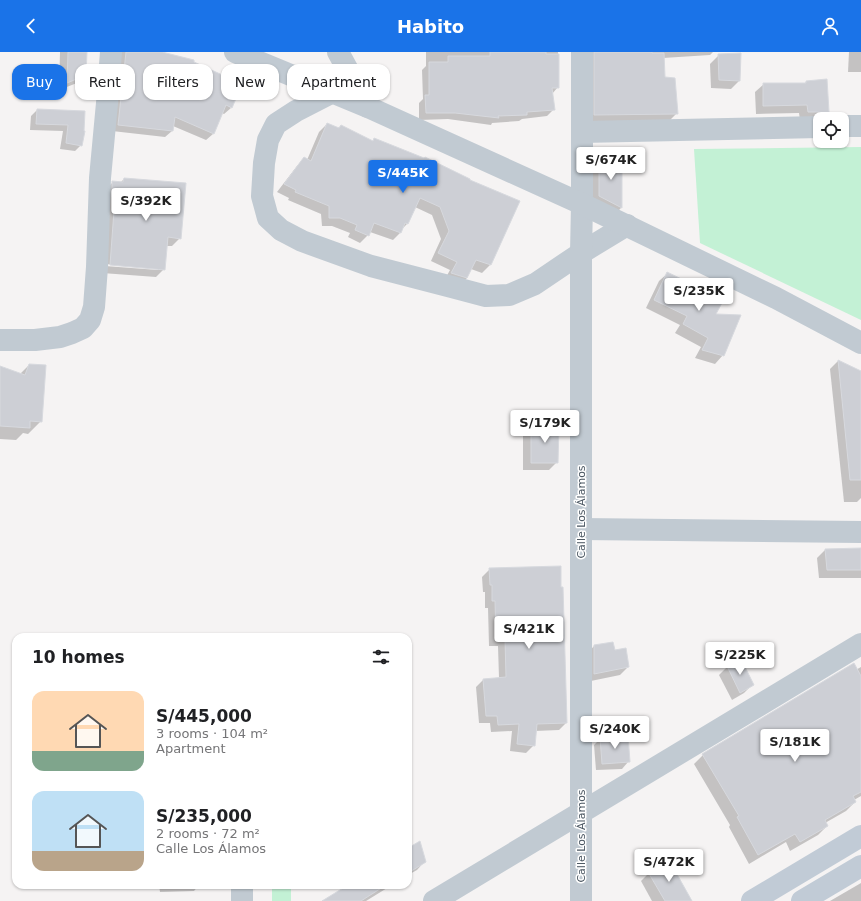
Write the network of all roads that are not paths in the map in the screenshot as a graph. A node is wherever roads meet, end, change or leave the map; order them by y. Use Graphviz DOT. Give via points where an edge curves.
graph roads {
  1 [pos="111,52"];
  2 [pos="235,52"];
  3 [pos="338,52"];
  4 [pos="582,52"];
  5 [pos="287,73"];
  6 [pos="317,100"];
  7 [pos="352,100"];
  8 [pos="368,107"];
  9 [pos="849,126"];
  10 [pos="861,126"];
  11 [pos="813,127"];
  12 [pos="582,132"];
  13 [pos="582,204"];
  14 [pos="627,225"];
  15 [pos="581,253"];
  16 [pos="0,340"];
  17 [pos="861,343"];
  18 [pos="581,529"];
  19 [pos="861,532"];
  20 [pos="861,644"];
  21 [pos="582,813"];
  22 [pos="861,836"];
  23 [pos="861,866"];
  24 [pos="242,889"];
  25 [pos="242,901"];
  26 [pos="434,901"];
  27 [pos="581,901"];
  28 [pos="752,901"];
  29 [pos="802,901"];
  1 -- 16 [label="street" via="100,178 94,307 90,320 83,328 60,337"];
  2 -- 5 [label="street"];
  3 -- 8 [label="street"];
  4 -- 12 [label="street, Calle Los Álamos"];
  6 -- 15 [label="street" via="276,124 268,140 262,196 268,218 281,230 302,241 371,266 486,296 509,295 535,284"];
  7 -- 8 [label="street"];
  8 -- 13 [label="street"];
  9 -- 10 [label="street"];
  11 -- 12 [label="street"];
  12 -- 13 [label="street, Calle Los Álamos"];
  13 -- 14 [label="street"];
  13 -- 15 [label="street, Calle Los Álamos"];
  14 -- 15 [label="street"];
  14 -- 17 [label="street"];
  15 -- 18 [label="street, Calle Los Álamos"];
  18 -- 19 [label="street"];
  18 -- 21 [label="street, Calle Los Álamos"];
  20 -- 21 [label="street"];
  21 -- 26 [label="street"];
  21 -- 27 [label="street, Calle Los Álamos"];
  22 -- 28 [label="main road"];
  23 -- 29 [label="main road"];
  24 -- 25 [label="street"];
}
